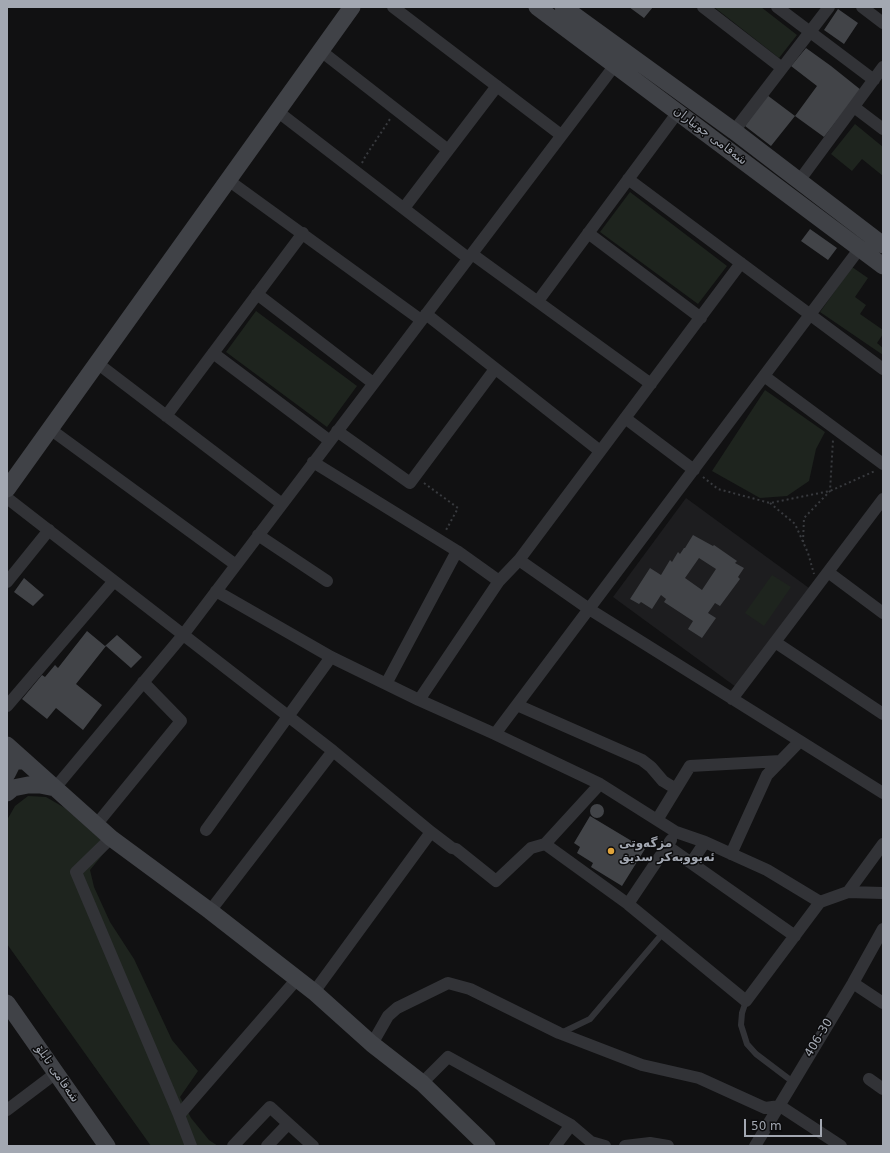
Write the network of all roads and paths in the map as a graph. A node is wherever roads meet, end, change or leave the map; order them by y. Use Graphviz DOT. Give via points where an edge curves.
graph roads {
  1 [pos="352,7"];
  2 [pos="393,7"];
  3 [pos="537,7"];
  4 [pos="564,7"];
  5 [pos="703,7"];
  6 [pos="777,7"];
  7 [pos="828,7"];
  8 [pos="862,7"];
  9 [pos="883,23"];
  10 [pos="810,32"];
  11 [pos="321,51"];
  12 [pos="615,65"];
  13 [pos="883,67"];
  14 [pos="782,68"];
  15 [pos="874,80"];
  16 [pos="497,86"];
  17 [pos="854,107"];
  18 [pos="396,110"];
  19 [pos="277,111"];
  20 [pos="678,112"];
  21 [pos="883,129"];
  22 [pos="734,131"];
  23 [pos="561,136"];
  24 [pos="448,150"];
  25 [pos="358,173"];
  26 [pos="628,178"];
  27 [pos="228,180"];
  28 [pos="799,181"];
  29 [pos="404,208"];
  30 [pos="303,233"];
  31 [pos="588,233"];
  32 [pos="883,245"];
  33 [pos="860,248"];
  34 [pos="470,256"];
  35 [pos="741,263"];
  36 [pos="883,266"];
  37 [pos="257,294"];
  38 [pos="538,301"];
  39 [pos="811,315"];
  40 [pos="423,317"];
  41 [pos="701,318"];
  42 [pos="213,353"];
  43 [pos="98,363"];
  44 [pos="495,369"];
  45 [pos="883,369"];
  46 [pos="764,376"];
  47 [pos="373,383"];
  48 [pos="651,384"];
  49 [pos="166,416"];
  50 [pos="625,418"];
  51 [pos="827,423"];
  52 [pos="50,429"];
  53 [pos="333,436"];
  54 [pos="600,451"];
  55 [pos="314,462"];
  56 [pos="880,467"];
  57 [pos="694,470"];
  58 [pos="415,476"];
  59 [pos="7,489"];
  60 [pos="830,491"];
  61 [pos="7,498"];
  62 [pos="883,499"];
  63 [pos="770,503"];
  64 [pos="282,504"];
  65 [pos="49,530"];
  66 [pos="258,535"];
  67 [pos="440,540"];
  68 [pos="803,542"];
  69 [pos="458,551"];
  70 [pos="519,560"];
  71 [pos="236,565"];
  72 [pos="828,572"];
  73 [pos="114,581"];
  74 [pos="499,581"];
  75 [pos="7,582"];
  76 [pos="326,582"];
  77 [pos="817,587"];
  78 [pos="216,590"];
  79 [pos="589,609"];
  80 [pos="883,613"];
  81 [pos="183,635"];
  82 [pos="775,642"];
  83 [pos="331,657"];
  84 [pos="143,682"];
  85 [pos="386,684"];
  86 [pos="732,699"];
  87 [pos="419,700"];
  88 [pos="517,705"];
  89 [pos="7,706"];
  90 [pos="883,714"];
  91 [pos="288,717"];
  92 [pos="496,734"];
  93 [pos="800,741"];
  94 [pos="7,745"];
  95 [pos="333,751"];
  96 [pos="7,756"];
  97 [pos="781,761"];
  98 [pos="26,762"];
  99 [pos="9,782"];
  100 [pos="600,784"];
  101 [pos="55,788"];
  102 [pos="676,789"];
  103 [pos="883,793"];
  104 [pos="657,820"];
  105 [pos="96,825"];
  106 [pos="206,830"];
  107 [pos="431,832"];
  108 [pos="676,832"];
  109 [pos="111,838"];
  110 [pos="705,842"];
  111 [pos="545,844"];
  112 [pos="883,844"];
  113 [pos="667,846"];
  114 [pos="731,854"];
  115 [pos="691,863"];
  116 [pos="848,892"];
  117 [pos="883,893"];
  118 [pos="820,902"];
  119 [pos="628,904"];
  120 [pos="210,911"];
  121 [pos="883,929"];
  122 [pos="663,933"];
  123 [pos="795,936"];
  124 [pos="297,979"];
  125 [pos="853,983"];
  126 [pos="314,992"];
  127 [pos="746,1002"];
  128 [pos="7,1003"];
  129 [pos="883,1003"];
  130 [pos="559,1034"];
  131 [pos="372,1044"];
  132 [pos="56,1073"];
  133 [pos="869,1079"];
  134 [pos="793,1082"];
  135 [pos="422,1083"];
  136 [pos="883,1089"];
  137 [pos="780,1106"];
  138 [pos="7,1110"];
  139 [pos="179,1115"];
  140 [pos="288,1124"];
  141 [pos="571,1126"];
  142 [pos="107,1146"];
  143 [pos="191,1146"];
  144 [pos="233,1146"];
  145 [pos="267,1146"];
  146 [pos="313,1146"];
  147 [pos="487,1146"];
  148 [pos="555,1146"];
  149 [pos="605,1146"];
  150 [pos="625,1146"];
  151 [pos="668,1146"];
  152 [pos="755,1146"];
  153 [pos="841,1146"];
  1 -- 11 [label="main road"];
  2 -- 16 [label="street"];
  3 -- 12 [label="main road, شەقامی جوتیاران"];
  4 -- 22 [label="main road, شەقامی جوتیاران"];
  5 -- 14 [label="street"];
  6 -- 10 [label="street"];
  7 -- 10 [label="street"];
  8 -- 9 [label="street"];
  10 -- 14 [label="street"];
  10 -- 15 [label="street"];
  11 -- 18 [label="street"];
  11 -- 19 [label="main road"];
  12 -- 20 [label="main road, شەقامی جوتیاران"];
  12 -- 23 [label="street"];
  13 -- 15 [label="street"];
  14 -- 22 [label="street"];
  15 -- 17 [label="street"];
  16 -- 23 [label="street"];
  16 -- 24 [label="street"];
  17 -- 21 [label="street"];
  17 -- 28 [label="street"];
  18 -- 24 [label="street"];
  18 -- 25 [label="path" via="365,157"];
  19 -- 25 [label="street"];
  19 -- 27 [label="main road"];
  20 -- 26 [label="street"];
  20 -- 33 [label="main road, شەقامی جوتیاران"];
  22 -- 28 [label="main road, شەقامی جوتیاران"];
  23 -- 34 [label="street"];
  24 -- 29 [label="street"];
  25 -- 29 [label="street"];
  26 -- 31 [label="street"];
  26 -- 35 [label="street"];
  27 -- 30 [label="street"];
  27 -- 43 [label="main road"];
  28 -- 32 [label="main road, شەقامی جوتیاران"];
  29 -- 34 [label="street"];
  30 -- 37 [label="street"];
  30 -- 40 [label="street"];
  31 -- 38 [label="street"];
  31 -- 41 [label="street"];
  33 -- 36 [label="main road, شەقامی جوتیاران"];
  33 -- 39 [label="street"];
  34 -- 38 [label="street"];
  34 -- 40 [label="street"];
  35 -- 39 [label="street"];
  35 -- 41 [label="street"];
  37 -- 42 [label="street"];
  37 -- 47 [label="street"];
  38 -- 48 [label="street"];
  39 -- 45 [label="street"];
  39 -- 46 [label="street"];
  40 -- 44 [label="street"];
  40 -- 47 [label="street"];
  41 -- 48 [label="street"];
  42 -- 49 [label="street"];
  42 -- 53 [label="street"];
  43 -- 49 [label="street"];
  43 -- 52 [label="main road"];
  44 -- 54 [label="street"];
  44 -- 58 [label="street"];
  46 -- 51 [label="street"];
  46 -- 57 [label="street"];
  47 -- 53 [label="street"];
  48 -- 50 [label="street"];
  49 -- 64 [label="street"];
  50 -- 54 [label="street"];
  50 -- 57 [label="street"];
  51 -- 56 [label="street"];
  51 -- 60 [label="path" via="833,440"];
  52 -- 59 [label="main road"];
  52 -- 71 [label="street"];
  53 -- 55 [label="street"];
  53 -- 58 [label="street" via="410,483"];
  54 -- 70 [label="street"];
  55 -- 64 [label="street"];
  55 -- 67 [label="street"];
  56 -- 60 [label="path"];
  57 -- 63 [label="path" via="718,489"];
  57 -- 79 [label="street"];
  58 -- 67 [label="path" via="458,508"];
  60 -- 63 [label="path"];
  60 -- 68 [label="path" via="804,518"];
  61 -- 65 [label="street"];
  62 -- 72 [label="street"];
  63 -- 68 [label="path" via="796,524"];
  64 -- 66 [label="street"];
  65 -- 73 [label="street"];
  65 -- 75 [label="street"];
  66 -- 71 [label="street"];
  66 -- 76 [label="street"];
  67 -- 69 [label="street"];
  68 -- 77 [label="path"];
  69 -- 74 [label="street"];
  69 -- 85 [label="street"];
  70 -- 74 [label="street"];
  70 -- 79 [label="street"];
  71 -- 78 [label="street"];
  72 -- 77 [label="street"];
  72 -- 80 [label="street"];
  73 -- 81 [label="street"];
  73 -- 89 [label="street"];
  74 -- 87 [label="street"];
  77 -- 82 [label="street"];
  78 -- 81 [label="street"];
  78 -- 83 [label="street"];
  79 -- 86 [label="street"];
  79 -- 88 [label="street"];
  81 -- 84 [label="street"];
  81 -- 91 [label="street"];
  82 -- 86 [label="street"];
  82 -- 90 [label="street"];
  83 -- 85 [label="street"];
  83 -- 91 [label="street"];
  84 -- 101 [label="street"];
  84 -- 105 [label="street" via="181,721"];
  85 -- 87 [label="street"];
  86 -- 93 [label="street"];
  87 -- 92 [label="street"];
  88 -- 92 [label="street"];
  88 -- 102 [label="street" via="642,760 663,782"];
  91 -- 95 [label="street"];
  91 -- 106 [label="street"];
  92 -- 100 [label="street"];
  93 -- 97 [label="street"];
  93 -- 103 [label="street"];
  94 -- 98 [label="main road"];
  95 -- 107 [label="street"];
  95 -- 120 [label="street"];
  96 -- 99 [label="main road"];
  97 -- 102 [label="street" via="690,766"];
  97 -- 114 [label="street" via="767,775"];
  98 -- 99 [label="main road" via="13,762"];
  98 -- 101 [label="main road"];
  99 -- 101 [label="main road"];
  100 -- 104 [label="street"];
  100 -- 111 [label="street"];
  101 -- 105 [label="main road"];
  102 -- 104 [label="street"];
  104 -- 108 [label="street"];
  105 -- 109 [label="main road"];
  107 -- 111 [label="street" via="496,881 532,848"];
  107 -- 126 [label="street"];
  108 -- 110 [label="street"];
  108 -- 113 [label="street"];
  109 -- 120 [label="main road"];
  109 -- 139 [label="street" via="76,872"];
  110 -- 114 [label="street"];
  110 -- 115 [label="street"];
  111 -- 119 [label="street"];
  112 -- 116 [label="street"];
  113 -- 115 [label="street"];
  113 -- 119 [label="street"];
  114 -- 118 [label="street" via="767,870"];
  115 -- 123 [label="street"];
  116 -- 117 [label="street"];
  116 -- 118 [label="street"];
  118 -- 123 [label="street"];
  119 -- 122 [label="street"];
  120 -- 124 [label="main road"];
  121 -- 125 [label="street, 406-30"];
  122 -- 127 [label="street"];
  122 -- 130 [label="lane" via="590,1019"];
  123 -- 127 [label="street"];
  124 -- 126 [label="main road"];
  124 -- 139 [label="street"];
  125 -- 129 [label="street"];
  125 -- 134 [label="street, 406-30"];
  126 -- 131 [label="main road"];
  127 -- 134 [label="lane" via="741,1025 747,1044"];
  128 -- 132 [label="main road, شەقامی تابلۆ"];
  130 -- 131 [label="street" via="470,989 448,983 397,1008 388,1016"];
  130 -- 137 [label="street" via="642,1065 699,1078 765,1108"];
  131 -- 135 [label="main road"];
  132 -- 138 [label="street"];
  132 -- 142 [label="main road, شەقامی تابلۆ"];
  133 -- 136 [label="street"];
  134 -- 137 [label="street, 406-30"];
  135 -- 141 [label="street" via="448,1057"];
  135 -- 147 [label="main road"];
  137 -- 152 [label="street, 406-30"];
  137 -- 153 [label="street"];
  139 -- 143 [label="street"];
  140 -- 144 [label="street" via="270,1107"];
  140 -- 145 [label="street"];
  140 -- 146 [label="street"];
  141 -- 148 [label="street"];
  141 -- 149 [label="street" via="591,1142"];
  150 -- 151 [label="street" via="650,1143"];
}
